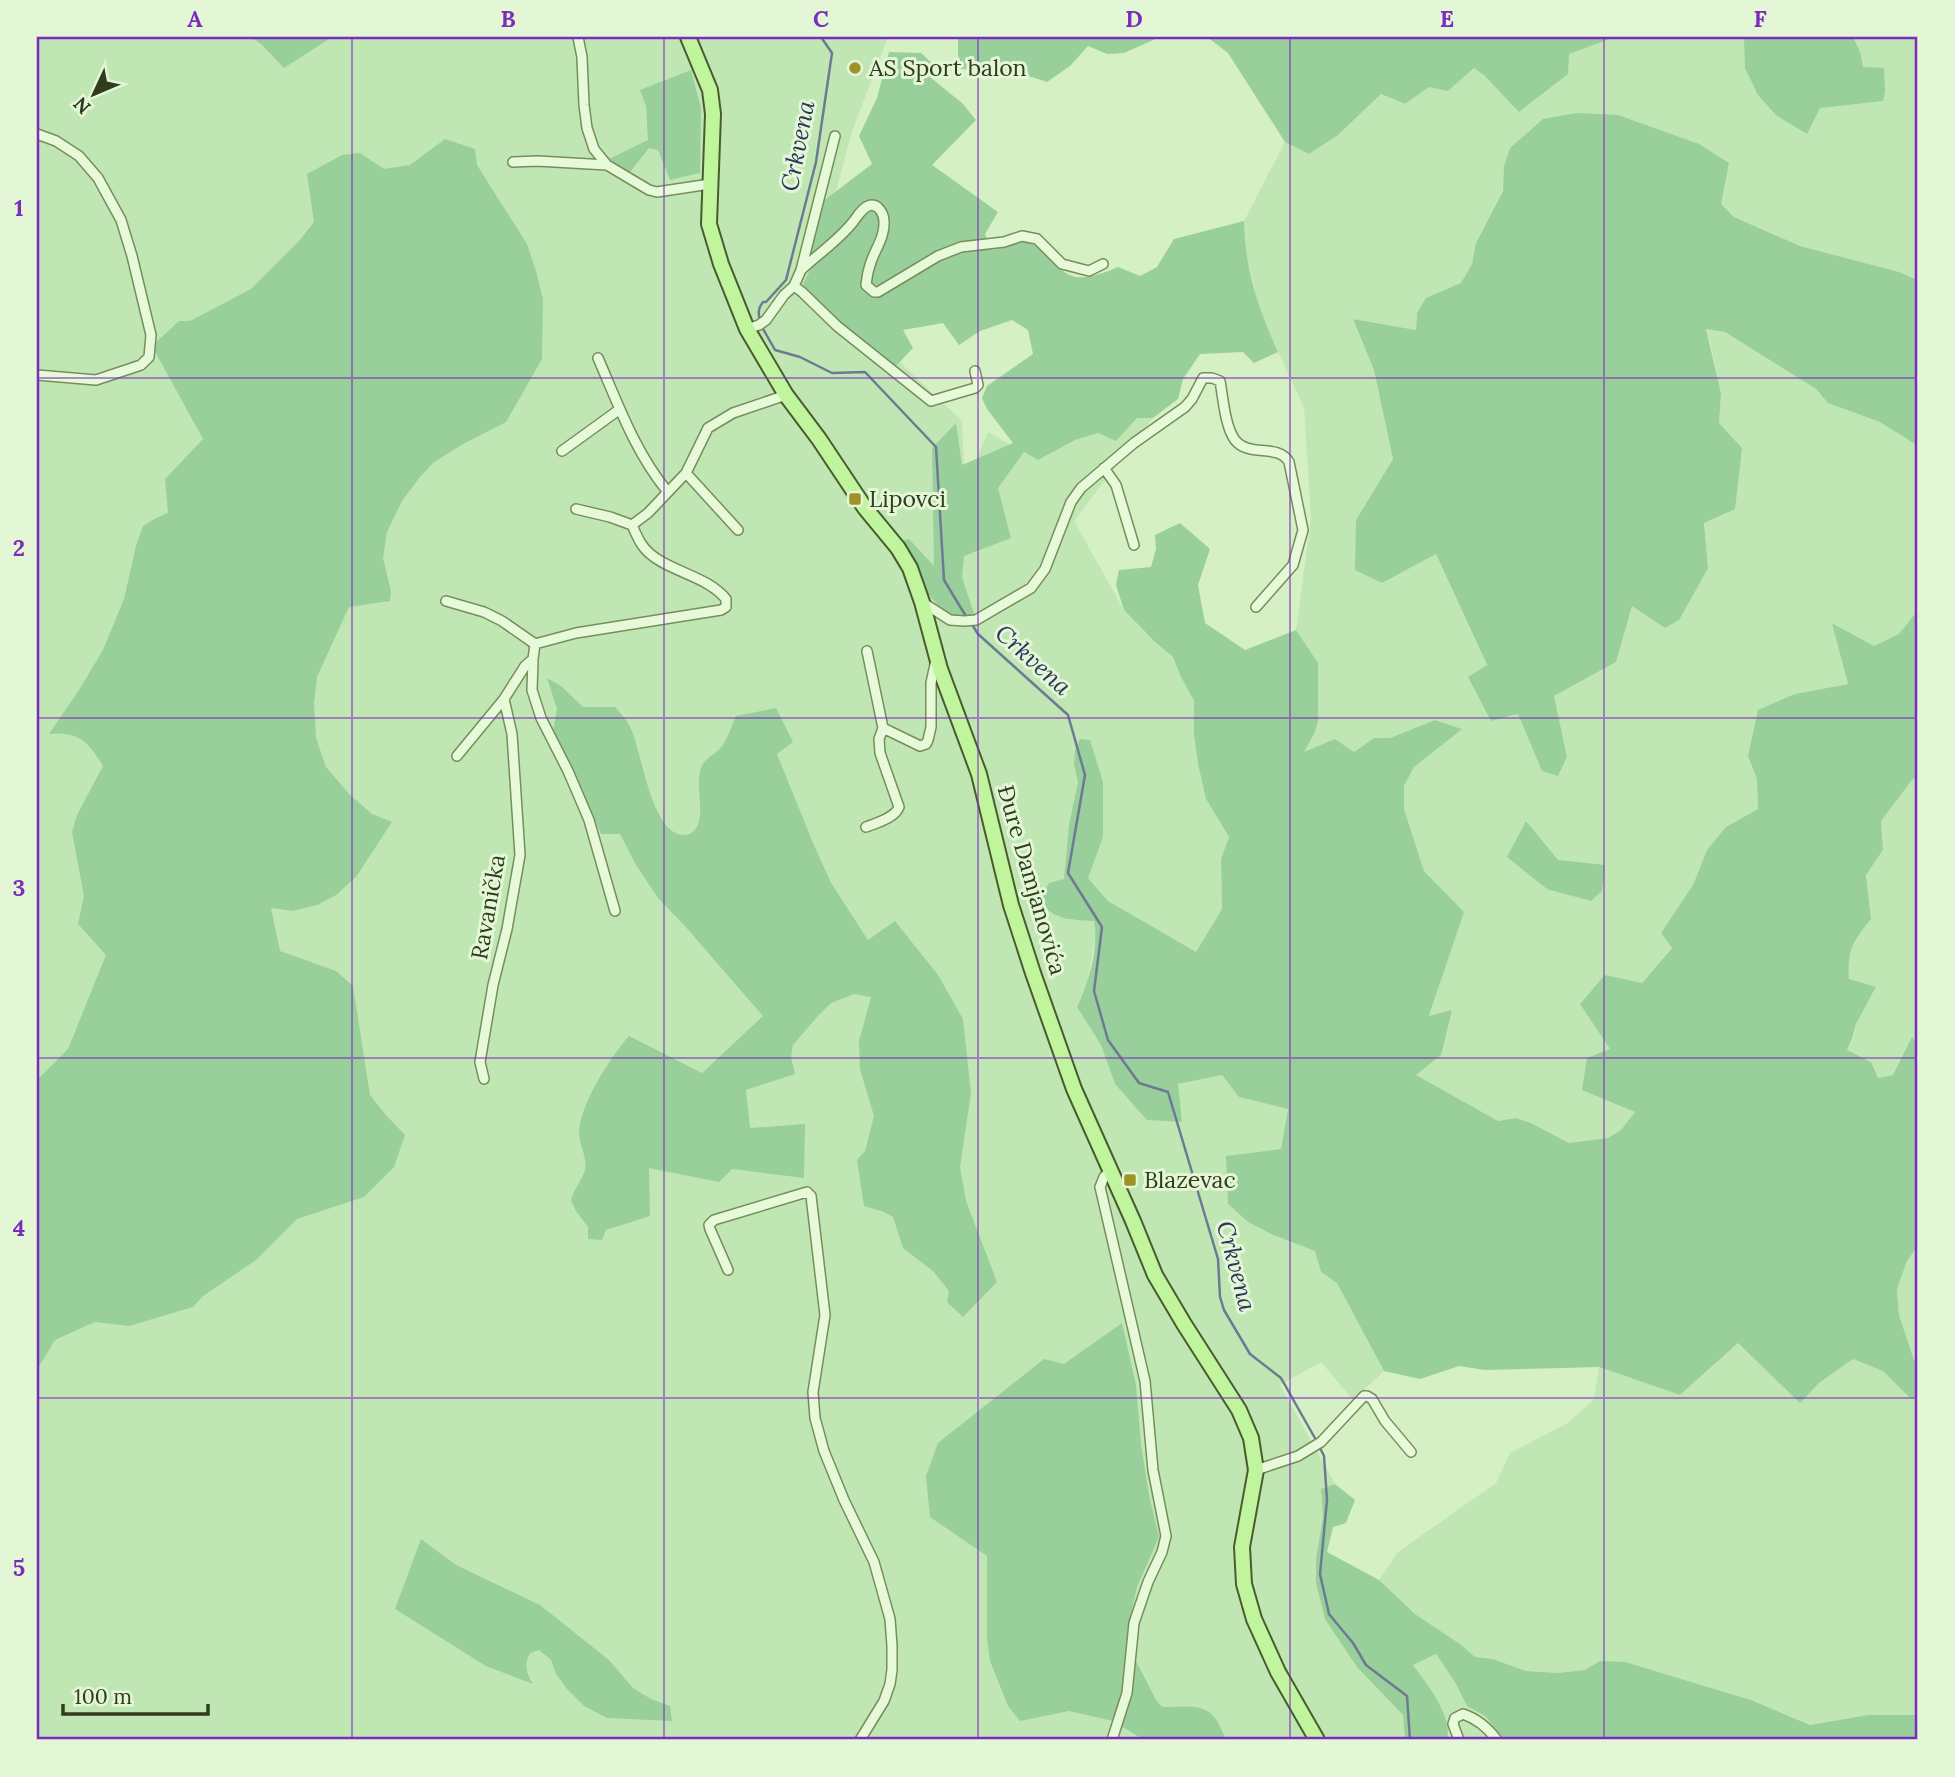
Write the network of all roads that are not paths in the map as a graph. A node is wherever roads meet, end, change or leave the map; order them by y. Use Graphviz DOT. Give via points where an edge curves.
graph roads {
  1 [pos="578,37"];
  2 [pos="688,37"];
  3 [pos="37,134"];
  4 [pos="835,136"];
  5 [pos="513,162"];
  6 [pos="607,165"];
  7 [pos="710,184"];
  8 [pos="1103,264"];
  9 [pos="801,270"];
  10 [pos="794,286"];
  11 [pos="757,326"];
  12 [pos="598,358"];
  13 [pos="975,371"];
  14 [pos="37,375"];
  15 [pos="786,394"];
  16 [pos="620,409"];
  17 [pos="562,451"];
  18 [pos="1104,468"];
  19 [pos="686,472"];
  20 [pos="667,491"];
  21 [pos="576,509"];
  22 [pos="632,525"];
  23 [pos="738,530"];
  24 [pos="1134,545"];
  25 [pos="446,601"];
  26 [pos="922,602"];
  27 [pos="1256,607"];
  28 [pos="535,644"];
  29 [pos="867,651"];
  30 [pos="936,656"];
  31 [pos="533,659"];
  32 [pos="504,699"];
  33 [pos="883,728"];
  34 [pos="457,756"];
  35 [pos="866,827"];
  36 [pos="615,911"];
  37 [pos="484,1079"];
  38 [pos="1110,1171"];
  39 [pos="727,1270"];
  40 [pos="1411,1452"];
  41 [pos="1256,1470"];
  42 [pos="860,1740"];
  43 [pos="1112,1740"];
  44 [pos="1317,1740"];
  45 [pos="1459,1740"];
  46 [pos="1497,1740"];
  1 -- 6 [label="street" via="587,128 594,149"];
  2 -- 7 [label="main road, Đure Damjanovića" via="710,90"];
  3 -- 14 [label="street" via="79,156 98,178 121,220 151,335 149,357 141,365 96,380"];
  4 -- 9 [label="street"];
  5 -- 6 [label="street"];
  6 -- 7 [label="street" via="657,192"];
  7 -- 11 [label="main road, Đure Damjanovića" via="709,224 721,264"];
  8 -- 9 [label="street" via="1089,271 1062,264 1037,239 1022,236 961,247 874,292 866,285 885,221 872,205"];
  9 -- 10 [label="street"];
  10 -- 11 [label="street"];
  10 -- 13 [label="street" via="931,401 975,388"];
  11 -- 15 [label="main road, Đure Damjanovića"];
  12 -- 16 [label="street"];
  15 -- 19 [label="street" via="733,413 708,428"];
  15 -- 26 [label="main road, Đure Damjanovića" via="898,548"];
  16 -- 17 [label="street"];
  16 -- 20 [label="street" via="647,465"];
  18 -- 24 [label="street" via="1116,485"];
  18 -- 26 [label="street" via="1071,502 1045,569 1031,587 976,620 950,620"];
  18 -- 27 [label="street" via="1185,407 1203,378 1220,381 1236,442 1279,453 1289,462 1303,530 1293,565"];
  19 -- 20 [label="street"];
  19 -- 23 [label="street"];
  20 -- 22 [label="street"];
  21 -- 22 [label="street"];
  22 -- 28 [label="street" via="643,547 669,566 706,582 726,599 726,607"];
  25 -- 28 [label="street" via="484,612"];
  26 -- 30 [label="main road, Đure Damjanovića"];
  28 -- 31 [label="street"];
  29 -- 33 [label="street"];
  30 -- 33 [label="street" via="926,744 917,745"];
  30 -- 38 [label="main road, Đure Damjanovića" via="979,774 1033,973 1074,1089"];
  31 -- 32 [label="street"];
  31 -- 36 [label="street" via="532,690 541,718 589,820"];
  32 -- 34 [label="street"];
  32 -- 37 [label="street, Ravanička" via="512,734 520,855 480,1062"];
  33 -- 35 [label="street" via="880,753 899,807"];
  38 -- 41 [label="main road, Đure Damjanovića" via="1155,1275 1239,1410 1251,1438"];
  38 -- 43 [label="street" via="1100,1187 1145,1381 1153,1470 1166,1536 1134,1623 1127,1693"];
  39 -- 42 [label="street" via="710,1229 714,1220 807,1192 811,1196 825,1315 813,1392 815,1418 824,1451 874,1563 890,1619 890,1684"];
  40 -- 41 [label="street" via="1367,1395 1317,1444 1298,1456"];
  41 -- 44 [label="main road, Đure Damjanovića" via="1242,1547 1244,1584 1273,1662"];
  45 -- 46 [label="street" via="1453,1724 1463,1714 1487,1727"];
}
